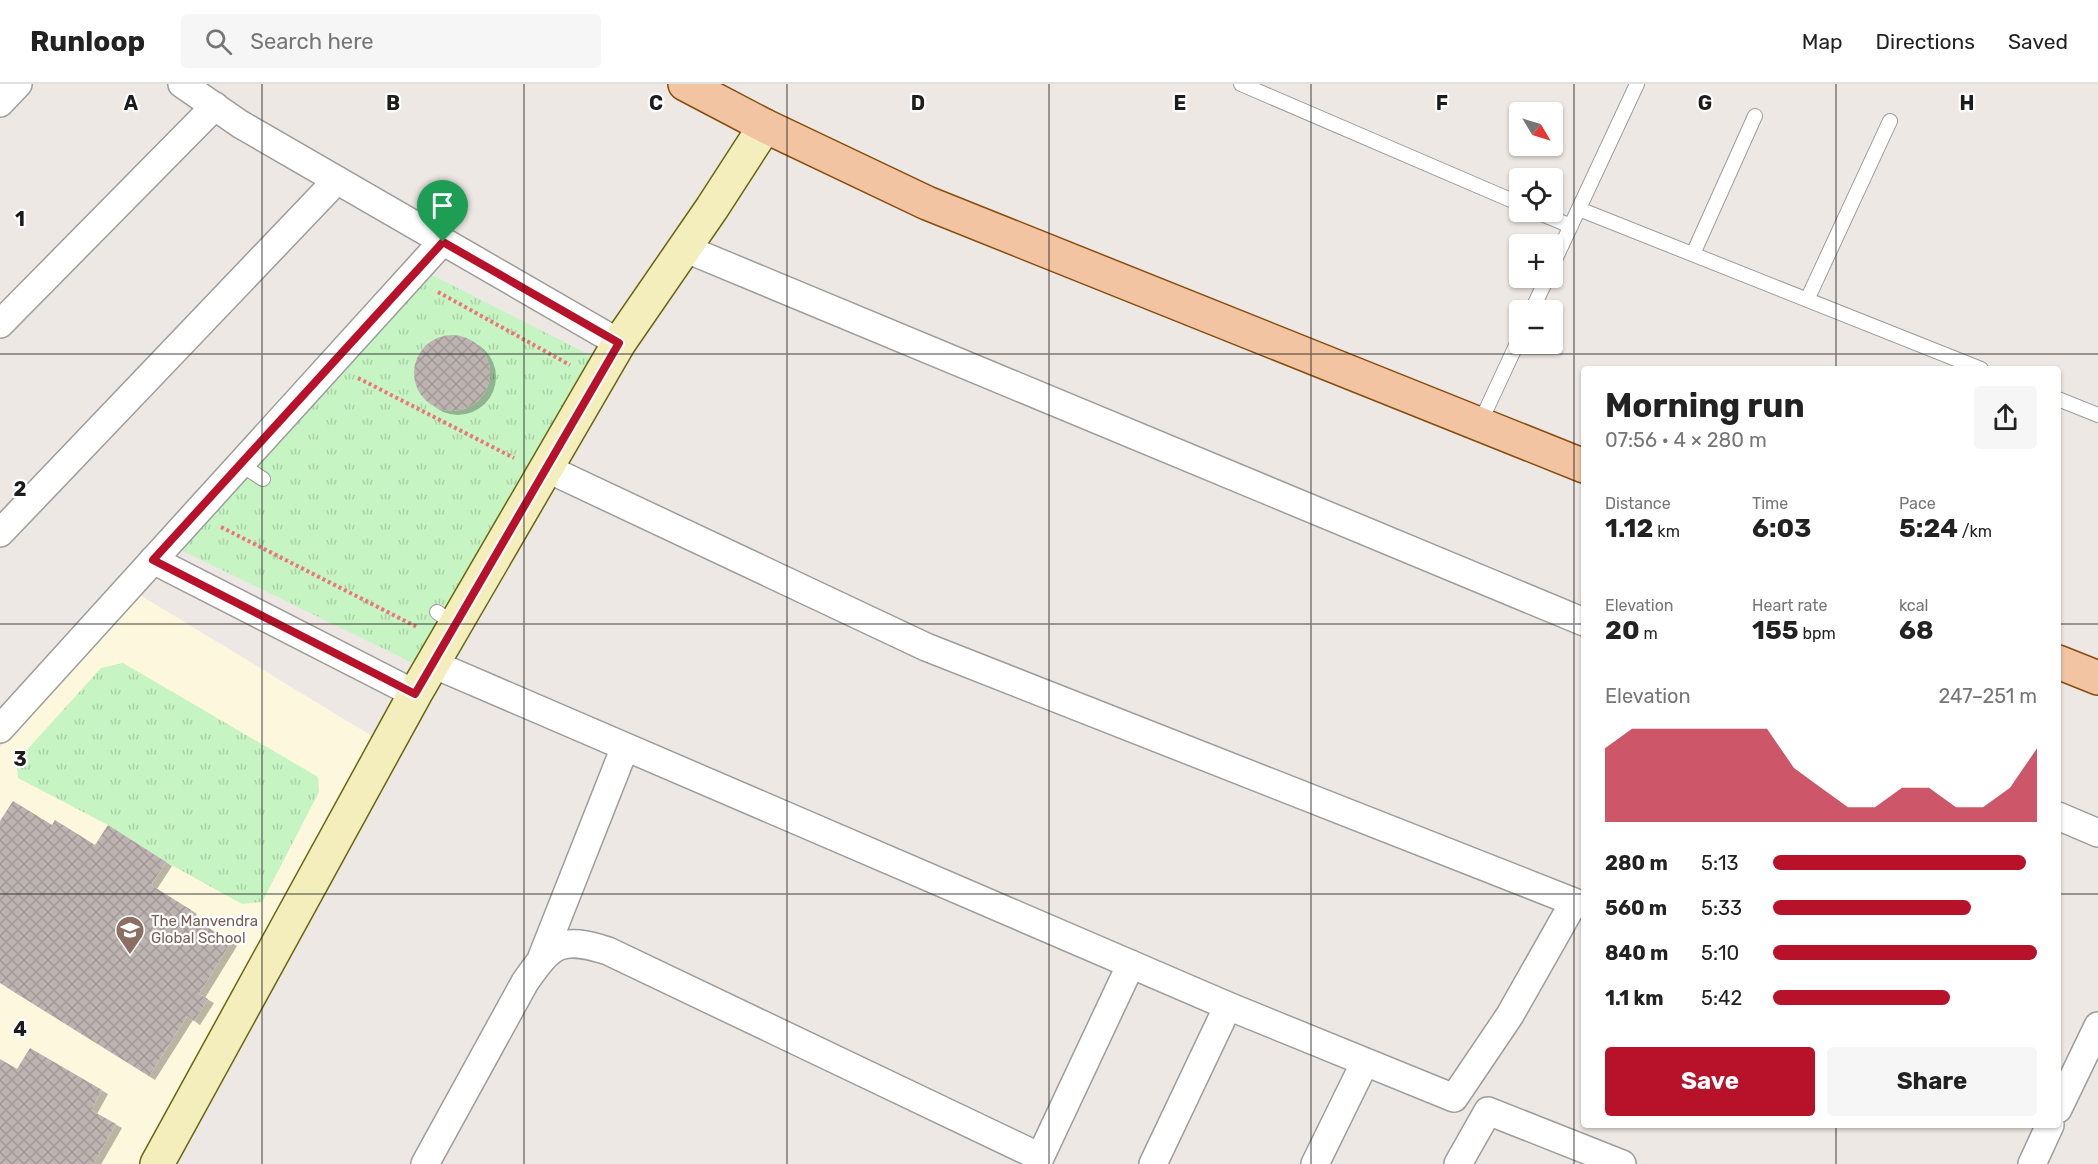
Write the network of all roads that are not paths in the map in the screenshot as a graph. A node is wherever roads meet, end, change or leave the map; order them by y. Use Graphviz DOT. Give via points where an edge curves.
graph roads {
  1 [pos="18,84"];
  2 [pos="182,84"];
  3 [pos="685,84"];
  4 [pos="1241,84"];
  5 [pos="1637,84"];
  6 [pos="0,103"];
  7 [pos="215,106"];
  8 [pos="1755,116"];
  9 [pos="1890,121"];
  10 [pos="765,126"];
  11 [pos="338,180"];
  12 [pos="1509,199"];
  13 [pos="1579,209"];
  14 [pos="1561,222"];
  15 [pos="1571,226"];
  16 [pos="443,242"];
  17 [pos="1563,243"];
  18 [pos="684,248"];
  19 [pos="1693,254"];
  20 [pos="1807,300"];
  21 [pos="0,324"];
  22 [pos="619,343"];
  23 [pos="1512,354"];
  24 [pos="1973,366"];
  25 [pos="2061,400"];
  26 [pos="2098,415"];
  27 [pos="1480,423"];
  28 [pos="240,464"];
  29 [pos="1581,465"];
  30 [pos="546,468"];
  31 [pos="263,479"];
  32 [pos="0,533"];
  33 [pos="153,560"];
  34 [pos="1581,621"];
  35 [pos="2061,663"];
  36 [pos="433,664"];
  37 [pos="2098,678"];
  38 [pos="415,694"];
  39 [pos="0,729"];
  40 [pos="625,747"];
  41 [pos="2061,817"];
  42 [pos="2098,833"];
  43 [pos="1579,904"];
  44 [pos="542,957"];
  45 [pos="1131,964"];
  46 [pos="1228,1005"];
  47 [pos="2098,1026"];
  48 [pos="1365,1062"];
  49 [pos="1454,1098"];
  50 [pos="2061,1103"];
  51 [pos="1488,1111"];
  52 [pos="2049,1128"];
  53 [pos="1039,1160"];
  54 [pos="157,1164"];
  55 [pos="425,1164"];
  56 [pos="1153,1164"];
  57 [pos="1315,1164"];
  58 [pos="1458,1164"];
  59 [pos="1622,1164"];
  60 [pos="2032,1164"];
  1 -- 6 [label="street"];
  2 -- 7 [label="street"];
  3 -- 10 [label="main road"];
  4 -- 12 [label="lane"];
  5 -- 13 [label="lane"];
  7 -- 11 [label="street"];
  7 -- 21 [label="street"];
  8 -- 19 [label="lane"];
  9 -- 20 [label="lane"];
  10 -- 18 [label="street"];
  10 -- 27 [label="main road" via="927,203"];
  11 -- 16 [label="street"];
  11 -- 32 [label="street"];
  13 -- 15 [label="lane"];
  13 -- 19 [label="lane"];
  14 -- 15 [label="lane"];
  15 -- 17 [label="lane"];
  16 -- 22 [label="street"];
  16 -- 28 [label="street"];
  18 -- 22 [label="street"];
  18 -- 34 [label="street"];
  19 -- 20 [label="lane"];
  20 -- 24 [label="lane"];
  22 -- 30 [label="street"];
  23 -- 27 [label="lane"];
  25 -- 26 [label="lane"];
  27 -- 29 [label="main road"];
  28 -- 31 [label="lane"];
  28 -- 33 [label="street"];
  30 -- 36 [label="street" via="446,619"];
  30 -- 43 [label="street" via="926,647"];
  33 -- 38 [label="street"];
  33 -- 39 [label="street"];
  35 -- 37 [label="main road"];
  36 -- 38 [label="street"];
  36 -- 40 [label="street"];
  38 -- 54 [label="street"];
  40 -- 44 [label="street"];
  40 -- 45 [label="street"];
  41 -- 42 [label="street"];
  43 -- 49 [label="street"];
  44 -- 53 [label="street" via="568,944 608,951"];
  44 -- 55 [label="street"];
  45 -- 46 [label="street"];
  45 -- 53 [label="street"];
  46 -- 48 [label="street"];
  46 -- 56 [label="street"];
  47 -- 50 [label="street"];
  48 -- 49 [label="street"];
  48 -- 57 [label="street"];
  49 -- 51 [label="street"];
  51 -- 58 [label="street"];
  51 -- 59 [label="street"];
  52 -- 60 [label="street"];
}
